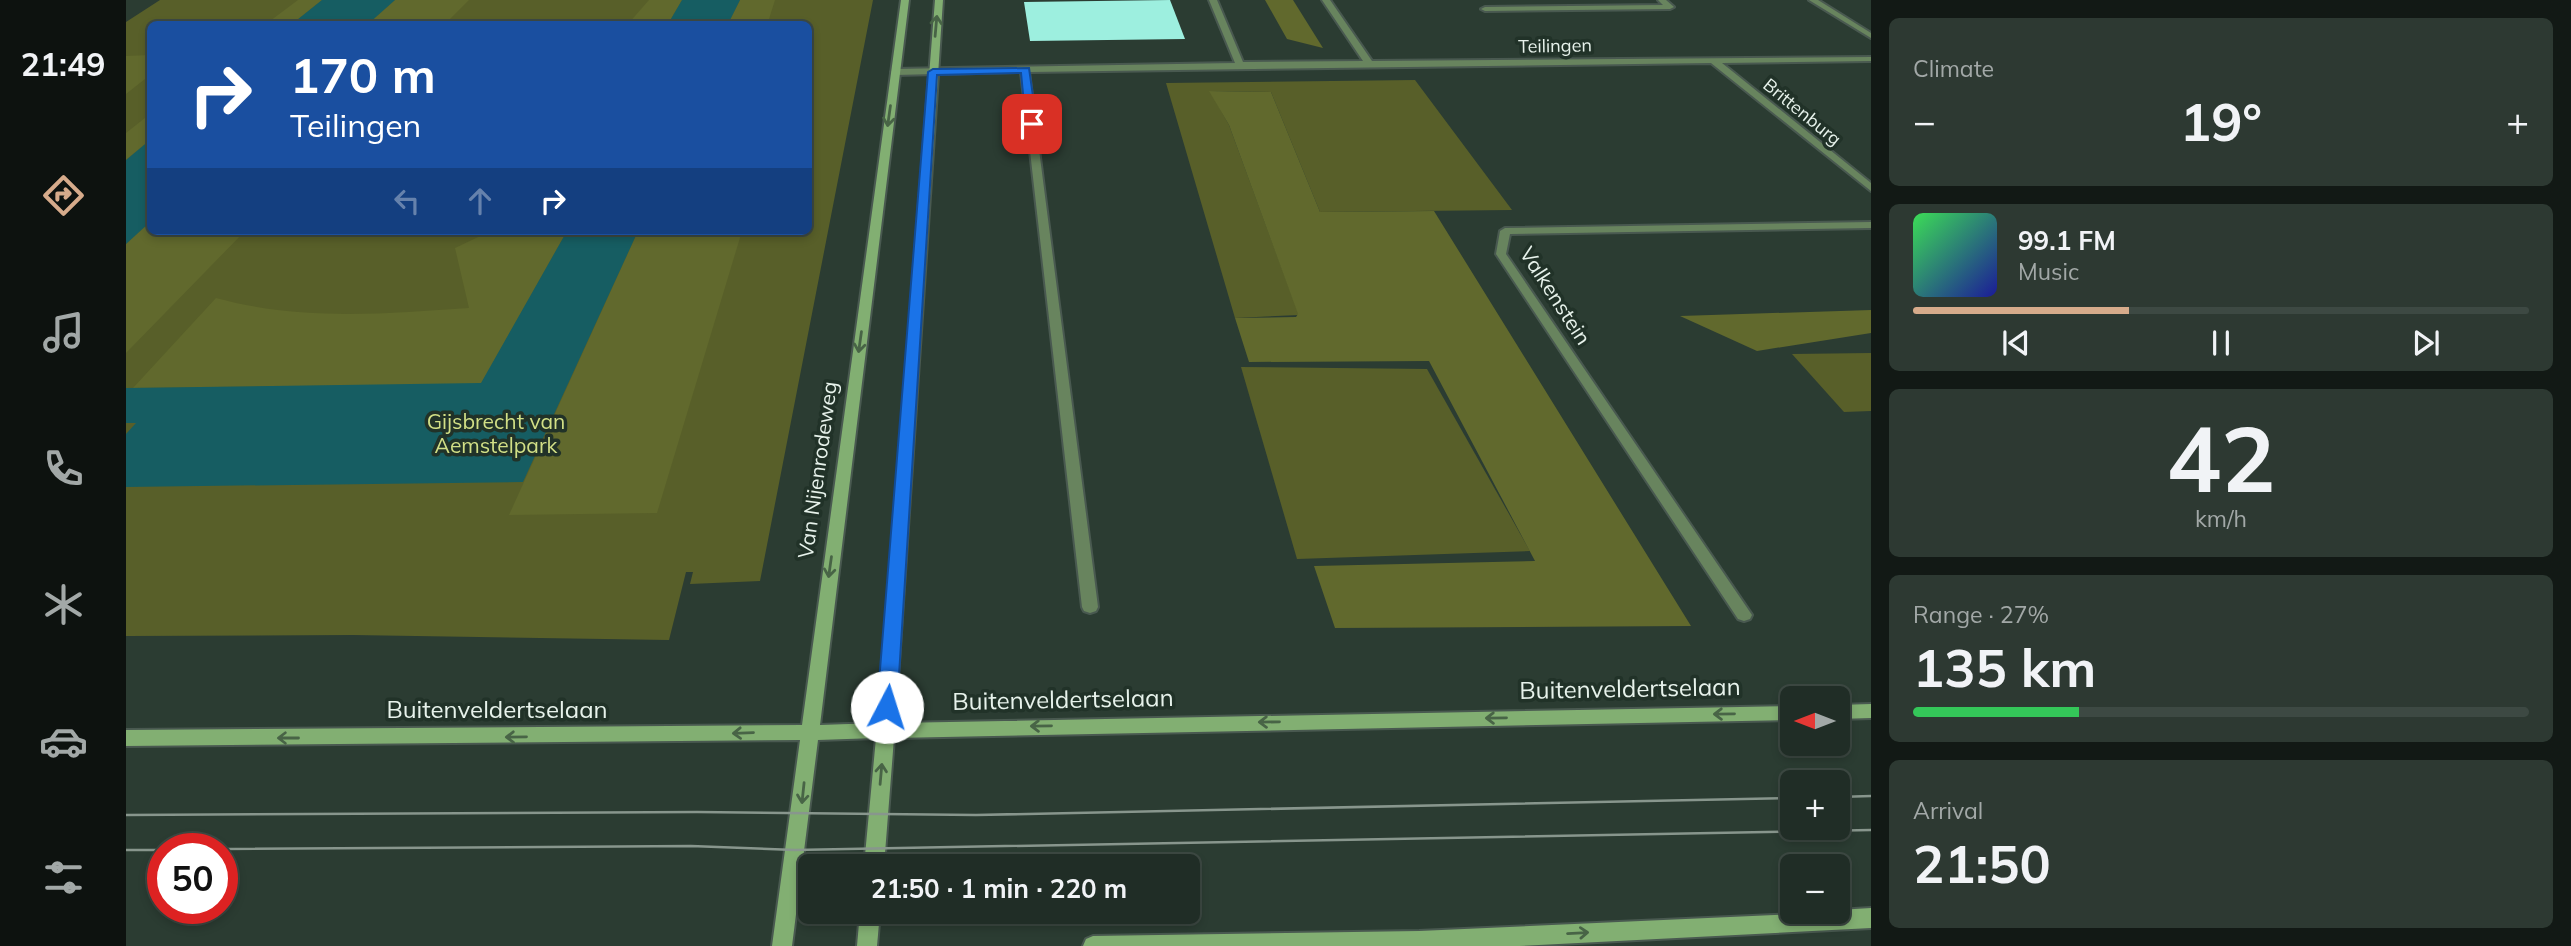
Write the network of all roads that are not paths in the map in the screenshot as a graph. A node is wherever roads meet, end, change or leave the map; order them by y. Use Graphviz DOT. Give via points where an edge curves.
graph roads {
  1 [pos="905,0"];
  2 [pos="939,0"];
  3 [pos="1213,0"];
  4 [pos="1326,0"];
  5 [pos="1662,0"];
  6 [pos="1814,0"];
  7 [pos="1485,9"];
  8 [pos="1871,36"];
  9 [pos="1871,58"];
  10 [pos="1714,61"];
  11 [pos="1240,65"];
  12 [pos="1370,65"];
  13 [pos="1025,71"];
  14 [pos="895,72"];
  15 [pos="933,72"];
  16 [pos="1871,188"];
  17 [pos="1871,225"];
  18 [pos="1090,607"];
  19 [pos="1744,615"];
  20 [pos="1871,711"];
  21 [pos="1850,712"];
  22 [pos="1780,713"];
  23 [pos="885,730"];
  24 [pos="809,732"];
  25 [pos="126,738"];
  26 [pos="875,854"];
  27 [pos="1871,918"];
  28 [pos="869,924"];
  29 [pos="782,946"];
  30 [pos="867,946"];
  31 [pos="1093,946"];
  1 -- 14 [label="main road, Van Nijenrodeweg"];
  15 -- 2 [label="main road, one-way"];
  3 -- 11 [label="street"];
  4 -- 12 [label="street"];
  5 -- 7 [label="street" via="1670,7"];
  6 -- 8 [label="street"];
  9 -- 10 [label="street, Teilingen"];
  10 -- 12 [label="street, Teilingen"];
  10 -- 16 [label="street, Brittenburg"];
  11 -- 12 [label="street, Teilingen"];
  11 -- 13 [label="street, Teilingen"];
  13 -- 15 [label="street, Teilingen"];
  13 -- 18 [label="street"];
  14 -- 15 [label="street, Teilingen"];
  14 -- 24 [label="main road, Van Nijenrodeweg, one-way"];
  15 -- 23 [label="main road"];
  17 -- 19 [label="street, Valkenstein" via="1505,231 1501,254"];
  20 -- 21 [label="main road"];
  22 -- 23 [label="main road, Buitenveldertselaan, one-way"];
  23 -- 24 [label="main road, Buitenveldertselaan"];
  26 -- 23 [label="main road, one-way"];
  24 -- 25 [label="main road, Buitenveldertselaan, one-way"];
  24 -- 29 [label="main road, Van Nijenrodeweg, one-way"];
  31 -- 27 [label="main road, one-way" via="1419,941"];
  28 -- 30 [label="main road"];
}
